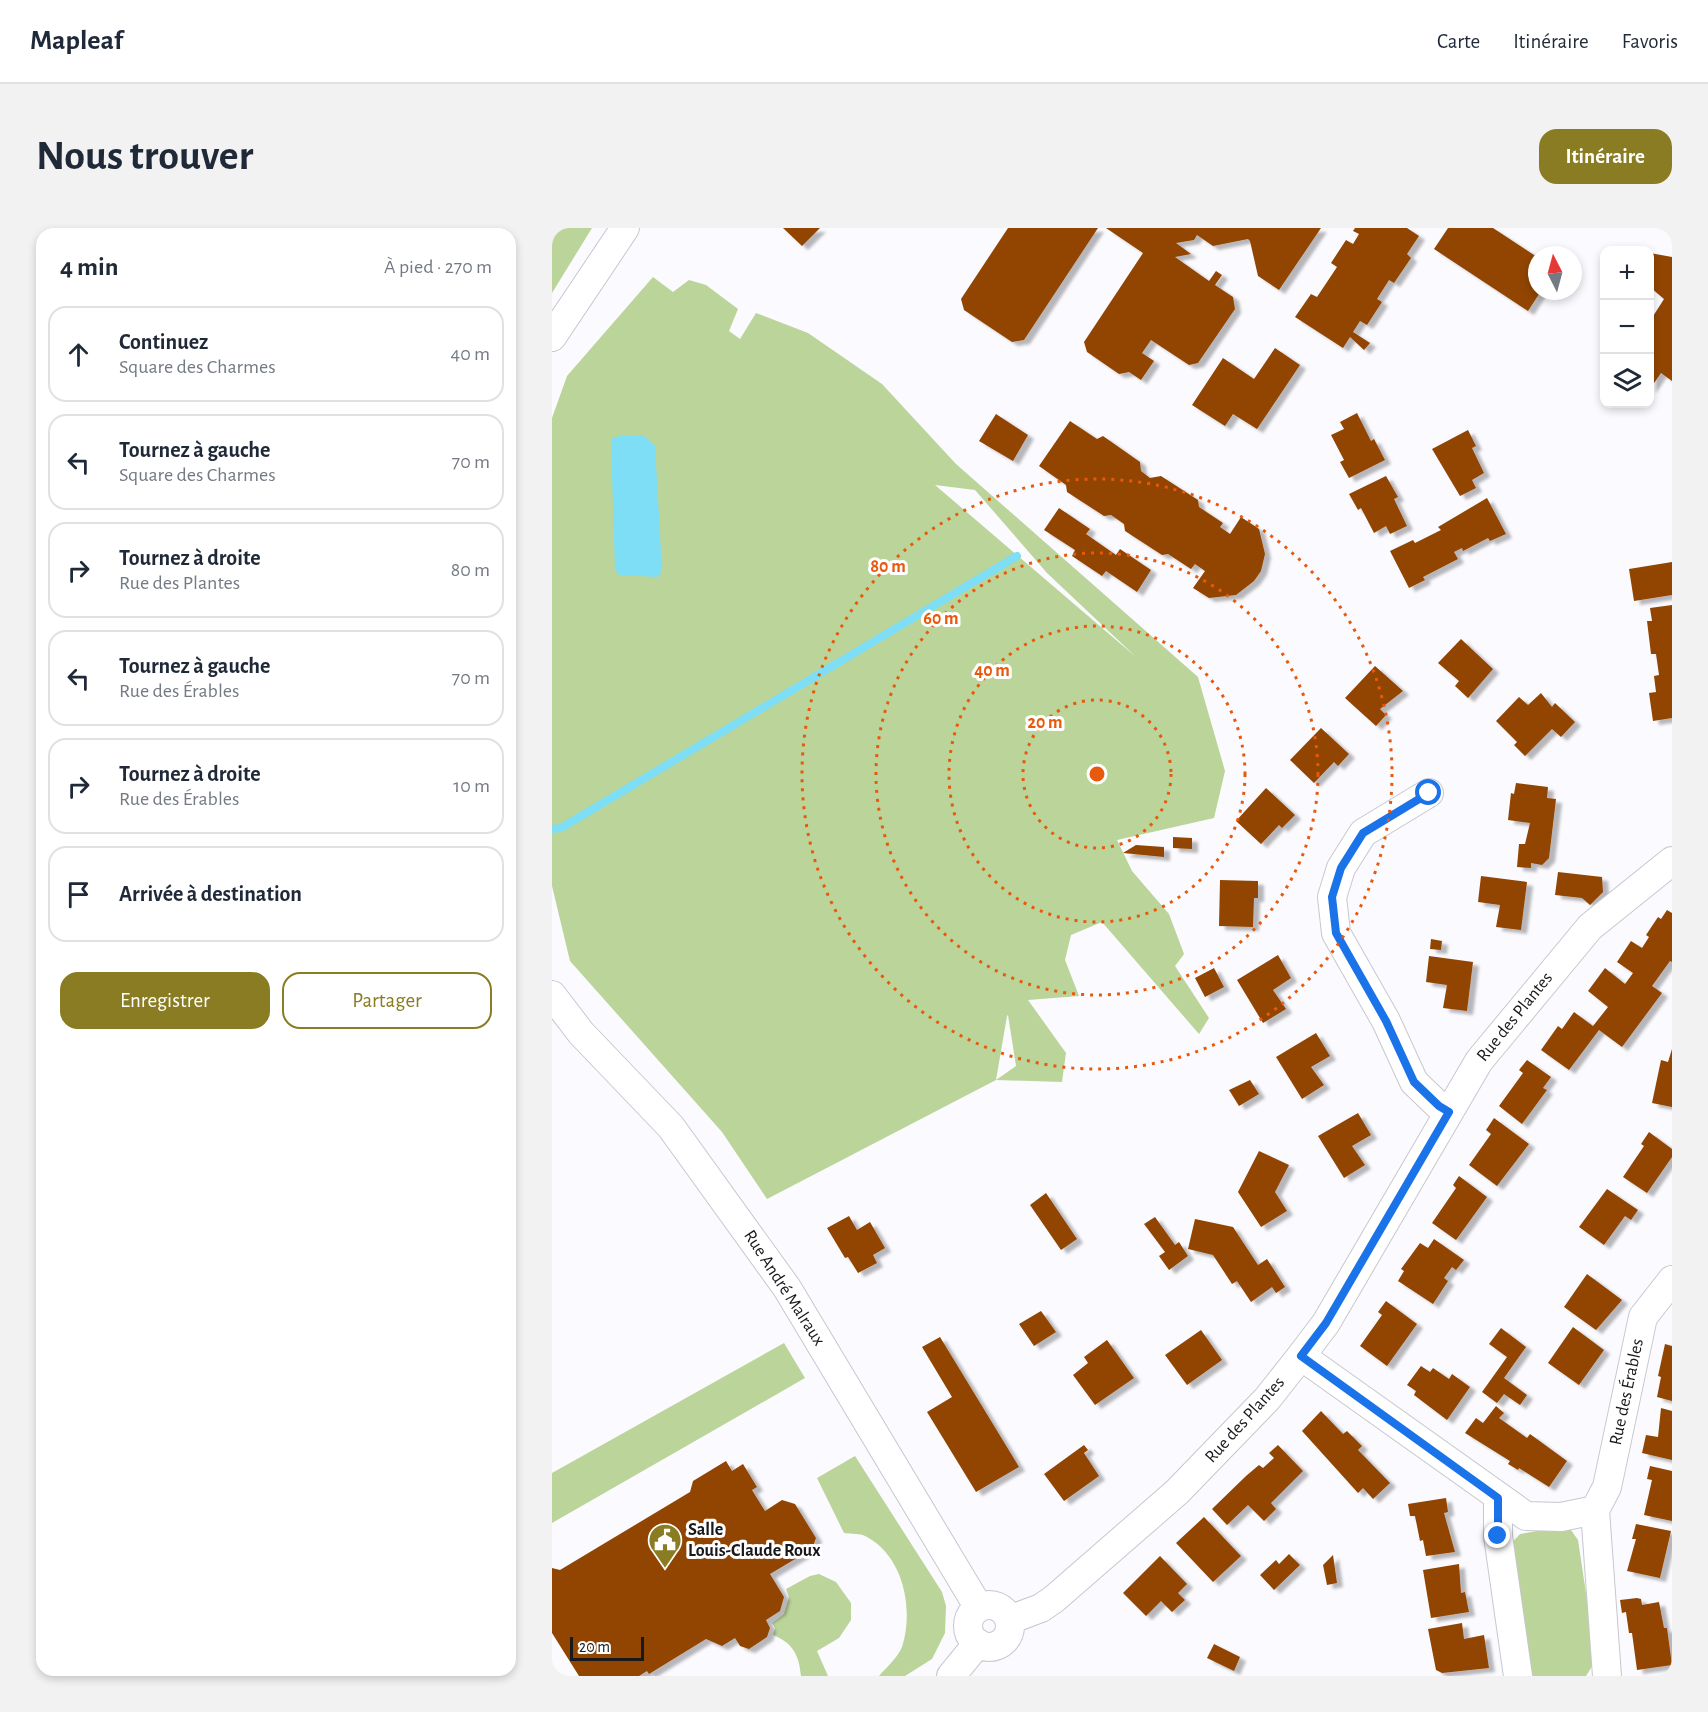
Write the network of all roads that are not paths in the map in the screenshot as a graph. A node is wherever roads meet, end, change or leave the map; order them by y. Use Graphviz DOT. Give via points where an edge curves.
graph roads {
  1 [pos="625,228"];
  2 [pos="552,337"];
  3 [pos="1429,793"];
  4 [pos="1672,861"];
  5 [pos="552,995"];
  6 [pos="1449,1112"];
  7 [pos="1672,1280"];
  8 [pos="1301,1356"];
  9 [pos="1498,1498"];
  10 [pos="1595,1510"];
  11 [pos="978,1608"];
  12 [pos="1009,1620"];
  13 [pos="978,1643"];
  14 [pos="951,1676"];
  15 [pos="1518,1676"];
  16 [pos="1607,1676"];
  1 -- 2 [label="street"];
  3 -- 6 [label="street" via="1363,833 1341,868 1332,897 1336,933 1386,1021 1414,1082"];
  4 -- 6 [label="street, Rue des Plantes" via="1590,927 1498,1035"];
  5 -- 11 [label="street, Rue André Malraux" via="581,1033 645,1098 687,1148 787,1288"];
  6 -- 8 [label="street, Rue des Plantes" via="1326,1323"];
  7 -- 10 [label="street, Rue des Érables" via="1643,1317 1607,1487"];
  8 -- 9 [label="street"];
  8 -- 12 [label="street, Rue des Plantes" via="1267,1399 1177,1492 1054,1599"];
  9 -- 10 [label="street" via="1526,1516 1561,1517"];
  9 -- 15 [label="street" via="1498,1536"];
  10 -- 16 [label="street, Rue des Érables"];
  11 -- 12 [label="street" via="998,1607"];
  11 -- 13 [label="street" via="968,1626"];
  12 -- 13 [label="street" via="1007,1637 1001,1643"];
  13 -- 14 [label="street"];
}
